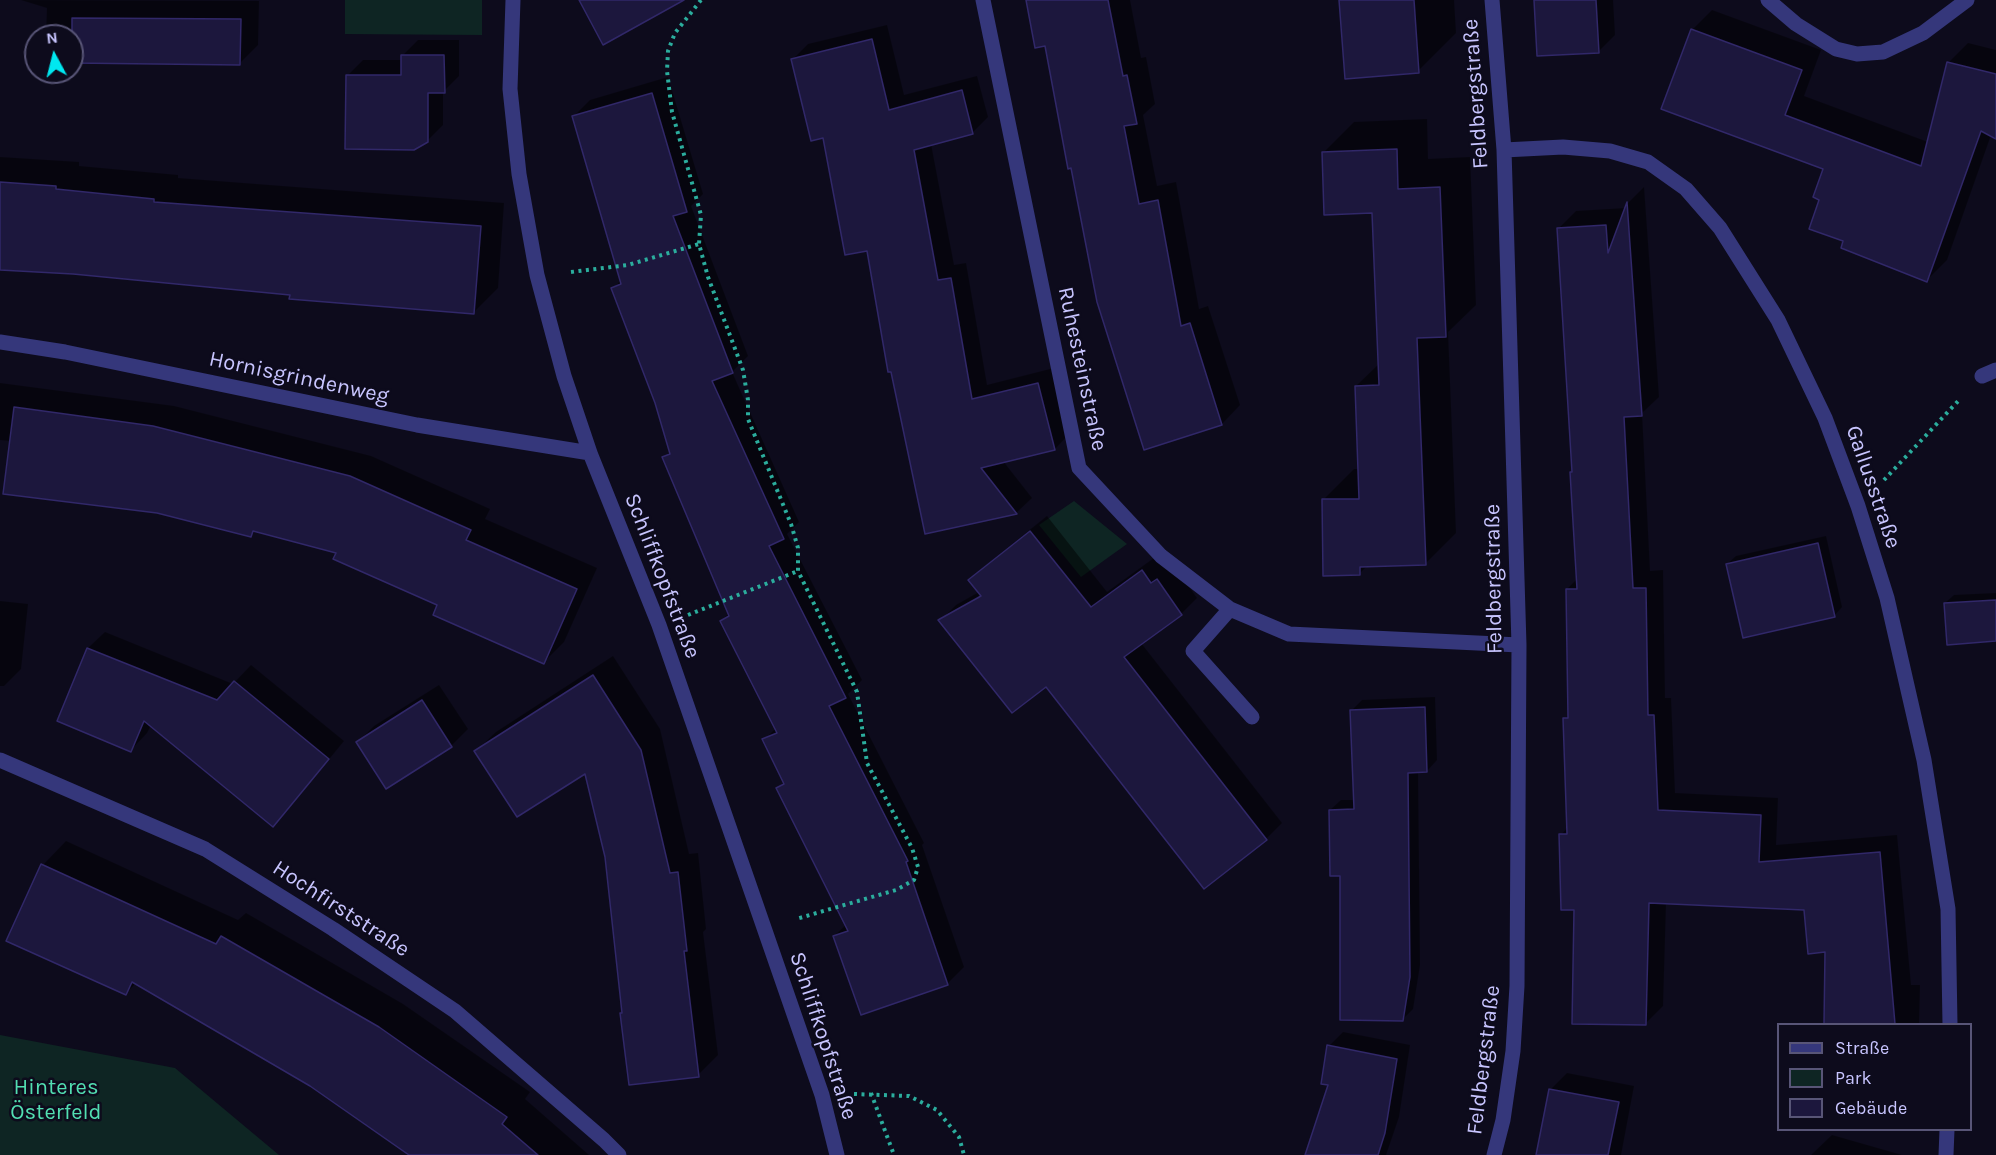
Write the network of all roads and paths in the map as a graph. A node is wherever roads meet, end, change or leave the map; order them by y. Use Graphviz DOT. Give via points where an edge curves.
graph roads {
  1 [pos="513,0"];
  2 [pos="701,0"];
  3 [pos="983,0"];
  4 [pos="1492,0"];
  5 [pos="1768,0"];
  6 [pos="1967,0"];
  7 [pos="1504,150"];
  8 [pos="699,244"];
  9 [pos="537,275"];
  10 [pos="0,342"];
  11 [pos="1989,373"];
  12 [pos="590,453"];
  13 [pos="1858,506"];
  14 [pos="798,571"];
  15 [pos="1230,609"];
  16 [pos="658,625"];
  17 [pos="1519,645"];
  18 [pos="1252,717"];
  19 [pos="0,760"];
  20 [pos="826,909"];
  21 [pos="1950,1023"];
  22 [pos="871,1093"];
  23 [pos="822,1095"];
  24 [pos="1947,1131"];
  25 [pos="619,1155"];
  26 [pos="837,1155"];
  27 [pos="894,1155"];
  28 [pos="964,1155"];
  29 [pos="1494,1155"];
  30 [pos="1946,1155"];
  1 -- 9 [label="street, Schliffkopfstraße" via="510,89 519,174"];
  2 -- 8 [label="path" via="675,33 668,51 667,71 672,112 701,215"];
  3 -- 15 [label="street, Ruhesteinstraße" via="1079,468 1161,556"];
  4 -- 7 [label="street, Feldbergstraße"];
  5 -- 6 [label="street" via="1796,24 1836,49 1857,54 1882,52 1923,33"];
  7 -- 13 [label="street, Gallusstraße" via="1563,147 1610,151 1648,162 1686,189 1720,228 1778,320 1825,418"];
  7 -- 17 [label="street, Feldbergstraße"];
  8 -- 9 [label="path" via="628,265"];
  8 -- 14 [label="path" via="743,370 748,419 791,524 798,548"];
  9 -- 12 [label="street, Schliffkopfstraße"];
  10 -- 12 [label="street, Hornisgrindenweg" via="417,425"];
  11 -- 13 [label="path"];
  12 -- 16 [label="street, Schliffkopfstraße"];
  13 -- 21 [label="street, Gallusstraße" via="1887,598 1924,760 1948,909"];
  14 -- 16 [label="path"];
  14 -- 20 [label="path" via="857,692 867,763 918,867 914,880 896,890"];
  15 -- 17 [label="street, Ruhesteinstraße" via="1289,634"];
  15 -- 18 [label="street" via="1193,651"];
  16 -- 23 [label="street, Schliffkopfstraße"];
  17 -- 29 [label="street, Feldbergstraße" via="1517,986 1513,1052"];
  19 -- 25 [label="street, Hochfirststraße" via="206,849 333,929 455,1011"];
  22 -- 23 [label="path"];
  22 -- 27 [label="path"];
  22 -- 28 [label="path" via="909,1096 937,1110 959,1137"];
  23 -- 26 [label="street, Schliffkopfstraße"];
  24 -- 30 [label="street"];
}
